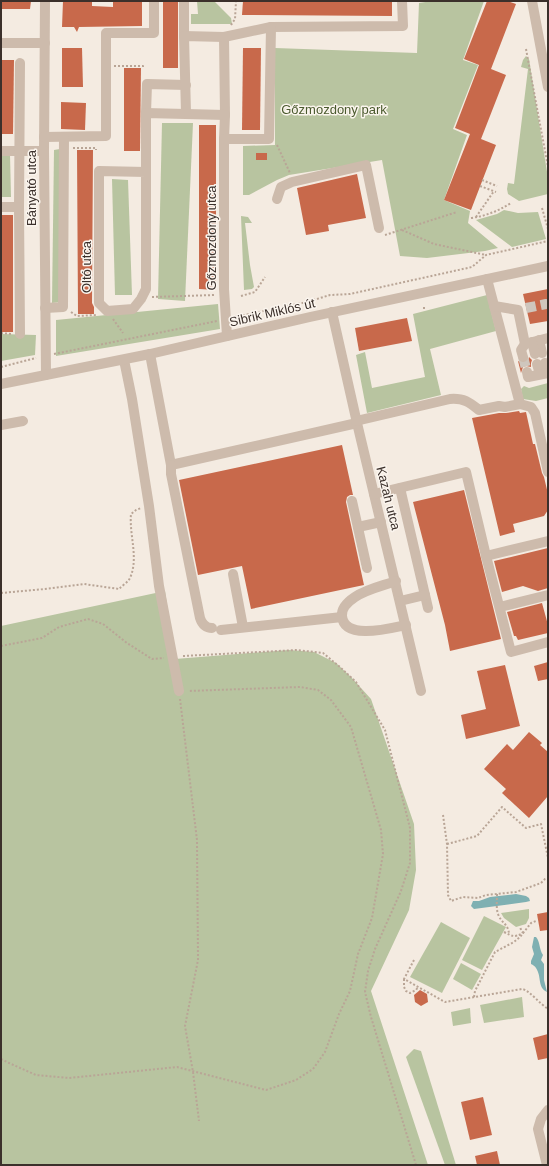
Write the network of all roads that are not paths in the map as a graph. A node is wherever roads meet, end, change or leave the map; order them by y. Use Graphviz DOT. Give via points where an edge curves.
graph roads {
  1 [pos="44,1"];
  2 [pos="154,1"];
  3 [pos="184,1"];
  4 [pos="402,1"];
  5 [pos="532,1"];
  6 [pos="272,27"];
  7 [pos="184,36"];
  8 [pos="224,37"];
  9 [pos="1,43"];
  10 [pos="45,44"];
  11 [pos="20,63"];
  12 [pos="186,85"];
  13 [pos="548,87"];
  14 [pos="146,113"];
  15 [pos="186,113"];
  16 [pos="225,115"];
  17 [pos="64,136"];
  18 [pos="44,137"];
  19 [pos="224,139"];
  20 [pos="1,151"];
  21 [pos="20,151"];
  22 [pos="44,151"];
  23 [pos="146,172"];
  24 [pos="277,199"];
  25 [pos="1,207"];
  26 [pos="19,207"];
  27 [pos="380,232"];
  28 [pos="548,266"];
  29 [pos="487,280"];
  30 [pos="494,306"];
  31 [pos="45,308"];
  32 [pos="332,312"];
  33 [pos="20,334"];
  34 [pos="228,336"];
  35 [pos="536,341"];
  36 [pos="150,354"];
  37 [pos="523,357"];
  38 [pos="124,360"];
  39 [pos="542,365"];
  40 [pos="527,372"];
  41 [pos="46,375"];
  42 [pos="1,384"];
  43 [pos="520,404"];
  44 [pos="23,420"];
  45 [pos="356,422"];
  46 [pos="1,425"];
  47 [pos="170,465"];
  48 [pos="548,472"];
  49 [pos="400,488"];
  50 [pos="374,494"];
  51 [pos="352,501"];
  52 [pos="381,522"];
  53 [pos="358,527"];
  54 [pos="548,541"];
  55 [pos="486,556"];
  56 [pos="367,568"];
  57 [pos="233,574"];
  58 [pos="396,581"];
  59 [pos="425,595"];
  60 [pos="547,597"];
  61 [pos="400,601"];
  62 [pos="500,607"];
  63 [pos="428,608"];
  64 [pos="342,617"];
  65 [pos="406,625"];
  66 [pos="243,627"];
  67 [pos="548,642"];
  68 [pos="179,691"];
  69 [pos="421,691"];
  70 [pos="548,1110"];
  71 [pos="546,1165"];
  1 -- 10 [label="street, Bányató utca"];
  2 -- 17 [label="street" via="154,33 106,33 106,136"];
  3 -- 7 [label="street"];
  4 -- 6 [label="street" via="402,26"];
  5 -- 13 [label="street"];
  6 -- 8 [label="street"];
  6 -- 19 [label="street" via="269,139"];
  7 -- 8 [label="street"];
  7 -- 12 [label="street"];
  8 -- 16 [label="street, Gőzmozdony utca"];
  9 -- 10 [label="street"];
  10 -- 18 [label="street, Bányató utca"];
  11 -- 21 [label="street"];
  12 -- 14 [label="street" via="147,84"];
  12 -- 15 [label="street"];
  14 -- 15 [label="street"];
  14 -- 23 [label="street"];
  15 -- 16 [label="street"];
  16 -- 19 [label="street, Gőzmozdony utca"];
  17 -- 18 [label="street"];
  17 -- 31 [label="street" via="63,307"];
  18 -- 22 [label="street, Bányató utca"];
  19 -- 34 [label="street, Gőzmozdony utca" via="225,295"];
  20 -- 21 [label="street"];
  21 -- 22 [label="street"];
  21 -- 26 [label="street"];
  22 -- 31 [label="street, Bányató utca"];
  23 -- 23 [label="street, Oltó utca" via="99,171 99,303 107,311 133,309 146,289"];
  24 -- 27 [label="street" via="281,187 292,182 366,165"];
  25 -- 26 [label="street"];
  26 -- 33 [label="street"];
  28 -- 29 [label="street, Sibrik Miklós út"];
  29 -- 30 [label="street"];
  29 -- 32 [label="street, Sibrik Miklós út"];
  30 -- 35 [label="street" via="522,309"];
  30 -- 43 [label="street"];
  31 -- 41 [label="street, Bányató utca"];
  32 -- 34 [label="street, Sibrik Miklós út"];
  32 -- 45 [label="street, Kazah utca"];
  34 -- 36 [label="street, Sibrik Miklós út"];
  35 -- 37 [label="street" via="521,350"];
  35 -- 39 [label="street"];
  36 -- 38 [label="street, Sibrik Miklós út"];
  36 -- 47 [label="street"];
  38 -- 41 [label="street, Sibrik Miklós út"];
  38 -- 68 [label="street" via="149,506 159,586"];
  39 -- 40 [label="street" via="528,377"];
  41 -- 42 [label="street, Sibrik Miklós út"];
  43 -- 45 [label="street" via="480,410 466,401 450,399"];
  43 -- 48 [label="street" via="530,407 535,413"];
  44 -- 46 [label="street"];
  45 -- 47 [label="street"];
  45 -- 50 [label="street, Kazah utca"];
  47 -- 66 [label="street" via="200,618 206,626 217,629"];
  49 -- 50 [label="street"];
  49 -- 55 [label="street" via="466,472"];
  49 -- 59 [label="street"];
  50 -- 52 [label="street, Kazah utca"];
  51 -- 53 [label="street"];
  52 -- 53 [label="street"];
  52 -- 58 [label="street, Kazah utca"];
  53 -- 56 [label="street"];
  54 -- 55 [label="street"];
  55 -- 62 [label="street"];
  57 -- 66 [label="street"];
  58 -- 61 [label="street, Kazah utca"];
  58 -- 64 [label="street" via="355,597 346,605"];
  59 -- 61 [label="street"];
  59 -- 63 [label="street"];
  60 -- 62 [label="street"];
  61 -- 65 [label="street, Kazah utca"];
  62 -- 67 [label="street" via="512,652"];
  64 -- 65 [label="street" via="344,623 351,628 365,631"];
  64 -- 66 [label="street"];
  65 -- 69 [label="street, Kazah utca"];
  70 -- 71 [label="street" via="541,1119 538,1129"];
}
